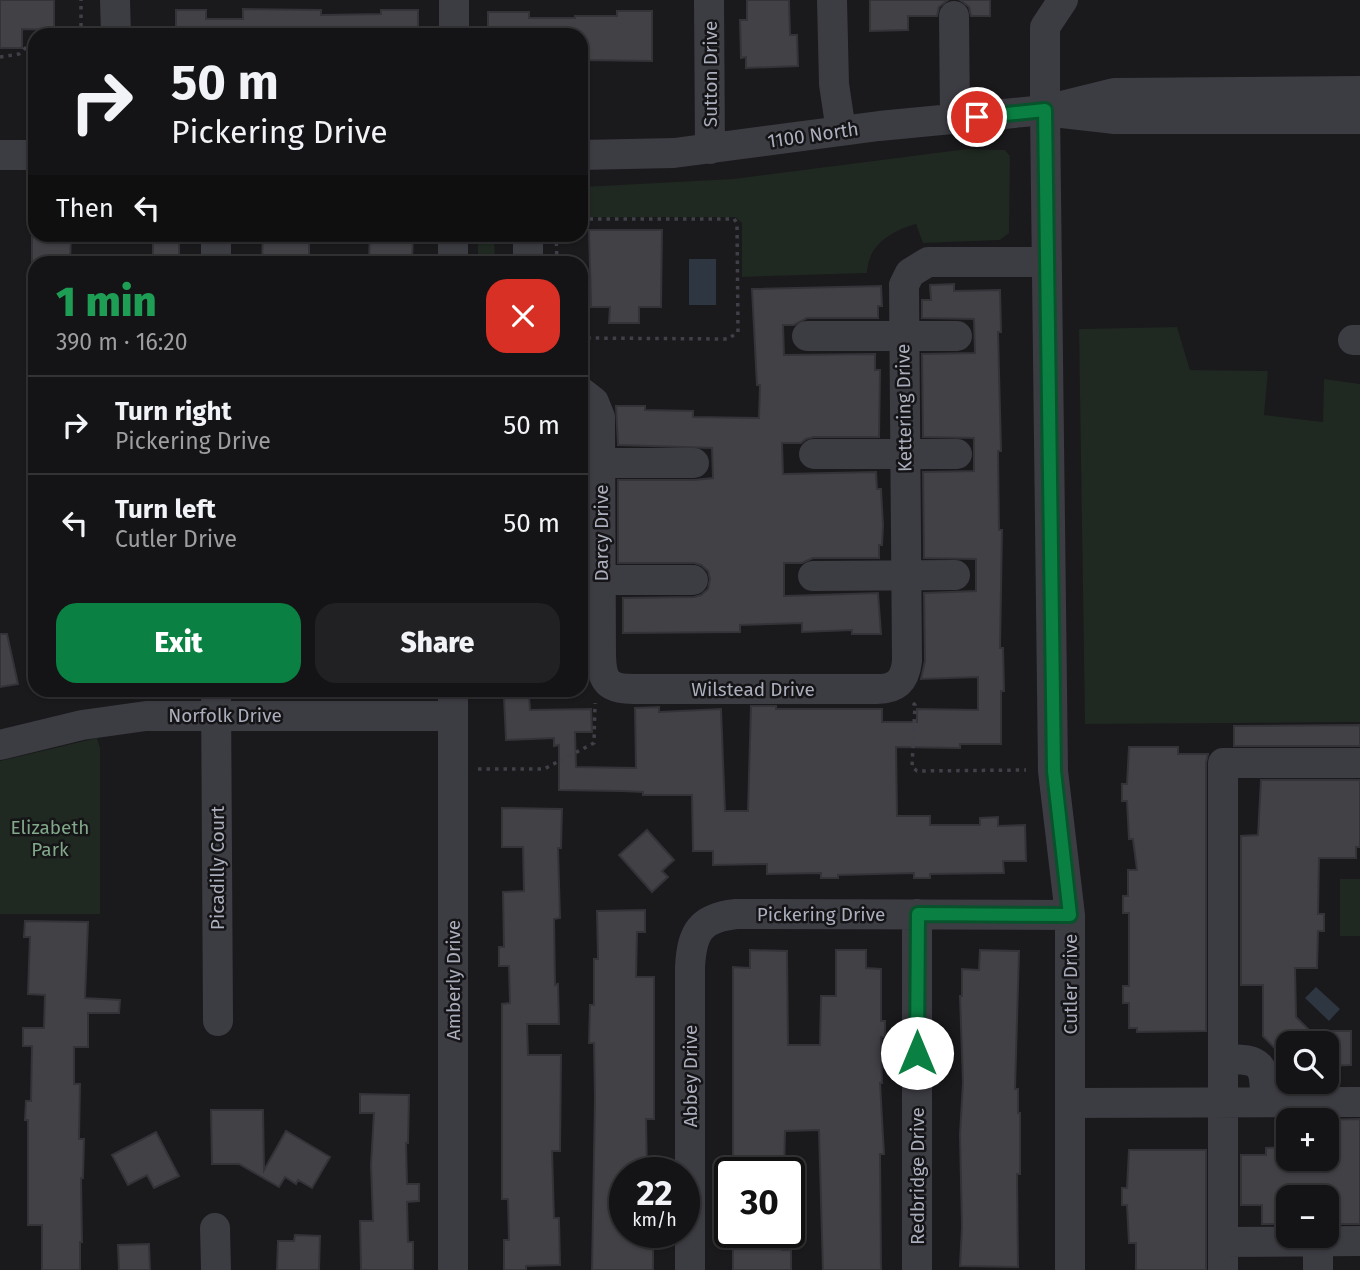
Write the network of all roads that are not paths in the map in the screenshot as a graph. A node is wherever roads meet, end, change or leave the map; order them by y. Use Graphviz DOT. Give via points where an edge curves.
graph roads {
  1 [pos="116,0"];
  2 [pos="454,0"];
  3 [pos="709,0"];
  4 [pos="832,0"];
  5 [pos="1062,0"];
  6 [pos="954,16"];
  7 [pos="116,28"];
  8 [pos="454,28"];
  9 [pos="1360,92"];
  10 [pos="1045,110"];
  11 [pos="955,119"];
  12 [pos="1360,119"];
  13 [pos="841,131"];
  14 [pos="710,149"];
  15 [pos="0,155"];
  16 [pos="28,155"];
  17 [pos="588,155"];
  18 [pos="1047,262"];
  19 [pos="807,336"];
  20 [pos="903,336"];
  21 [pos="957,336"];
  22 [pos="588,396"];
  23 [pos="814,454"];
  24 [pos="904,454"];
  25 [pos="957,454"];
  26 [pos="591,463"];
  27 [pos="694,463"];
  28 [pos="956,575"];
  29 [pos="813,576"];
  30 [pos="906,576"];
  31 [pos="591,579"];
  32 [pos="693,580"];
  33 [pos="601,693"];
  34 [pos="907,694"];
  35 [pos="216,702"];
  36 [pos="453,703"];
  37 [pos="0,745"];
  38 [pos="1360,763"];
  39 [pos="918,914"];
  40 [pos="1070,915"];
  41 [pos="700,926"];
  42 [pos="218,1021"];
  43 [pos="1223,1059"];
  44 [pos="1223,1102"];
  45 [pos="1265,1102"];
  46 [pos="1360,1102"];
  47 [pos="1070,1103"];
  48 [pos="215,1228"];
  49 [pos="1360,1241"];
  50 [pos="1223,1256"];
  51 [pos="1318,1256"];
  52 [pos="216,1270"];
  53 [pos="453,1270"];
  54 [pos="690,1270"];
  55 [pos="917,1270"];
  56 [pos="1070,1270"];
  1 -- 7 [label="street"];
  2 -- 8 [label="street"];
  3 -- 14 [label="street, Sutton Drive"];
  4 -- 13 [label="street" via="834,84"];
  5 -- 10 [label="street, Cutler Drive" via="1045,27"];
  6 -- 11 [label="street"];
  9 -- 10 [label="street, 1100 North" via="1114,93"];
  10 -- 11 [label="street, 1100 North"];
  10 -- 12 [label="street, 1100 North" via="1115,119"];
  10 -- 18 [label="street, Cutler Drive"];
  11 -- 13 [label="street, 1100 North"];
  13 -- 14 [label="street, 1100 North"];
  14 -- 17 [label="street, 1100 North"];
  15 -- 16 [label="street"];
  18 -- 20 [label="street, Kettering Drive" via="922,264 910,272 904,285"];
  18 -- 40 [label="street, Cutler Drive" via="1054,771"];
  19 -- 20 [label="street"];
  20 -- 21 [label="street"];
  20 -- 24 [label="street, Kettering Drive"];
  22 -- 26 [label="street, Darcy Drive" via="598,408"];
  23 -- 24 [label="street"];
  24 -- 25 [label="street"];
  24 -- 30 [label="street, Kettering Drive"];
  26 -- 27 [label="street"];
  26 -- 31 [label="street, Darcy Drive"];
  28 -- 30 [label="street"];
  29 -- 30 [label="street"];
  30 -- 34 [label="street, Kettering Drive"];
  31 -- 32 [label="street"];
  31 -- 33 [label="street, Darcy Drive"];
  33 -- 34 [label="street, Wilstead Drive" via="615,687 893,687"];
  35 -- 36 [label="street, Norfolk Drive"];
  35 -- 37 [label="street, Norfolk Drive"];
  35 -- 42 [label="street, Picadilly Court"];
  36 -- 53 [label="street, Amberly Drive"];
  38 -- 43 [label="street" via="1223,763"];
  39 -- 40 [label="street, Pickering Drive"];
  39 -- 41 [label="street, Pickering Drive" via="736,914"];
  39 -- 55 [label="street, Redbridge Drive"];
  40 -- 47 [label="street, Cutler Drive"];
  41 -- 54 [label="street, Abbey Drive" via="690,967"];
  43 -- 44 [label="street"];
  43 -- 45 [label="street" via="1249,1059 1261,1066"];
  44 -- 45 [label="street"];
  44 -- 47 [label="street"];
  44 -- 50 [label="street"];
  45 -- 46 [label="street"];
  47 -- 56 [label="street, Cutler Drive"];
  48 -- 52 [label="street"];
  49 -- 51 [label="street"];
  50 -- 51 [label="street"];
}
